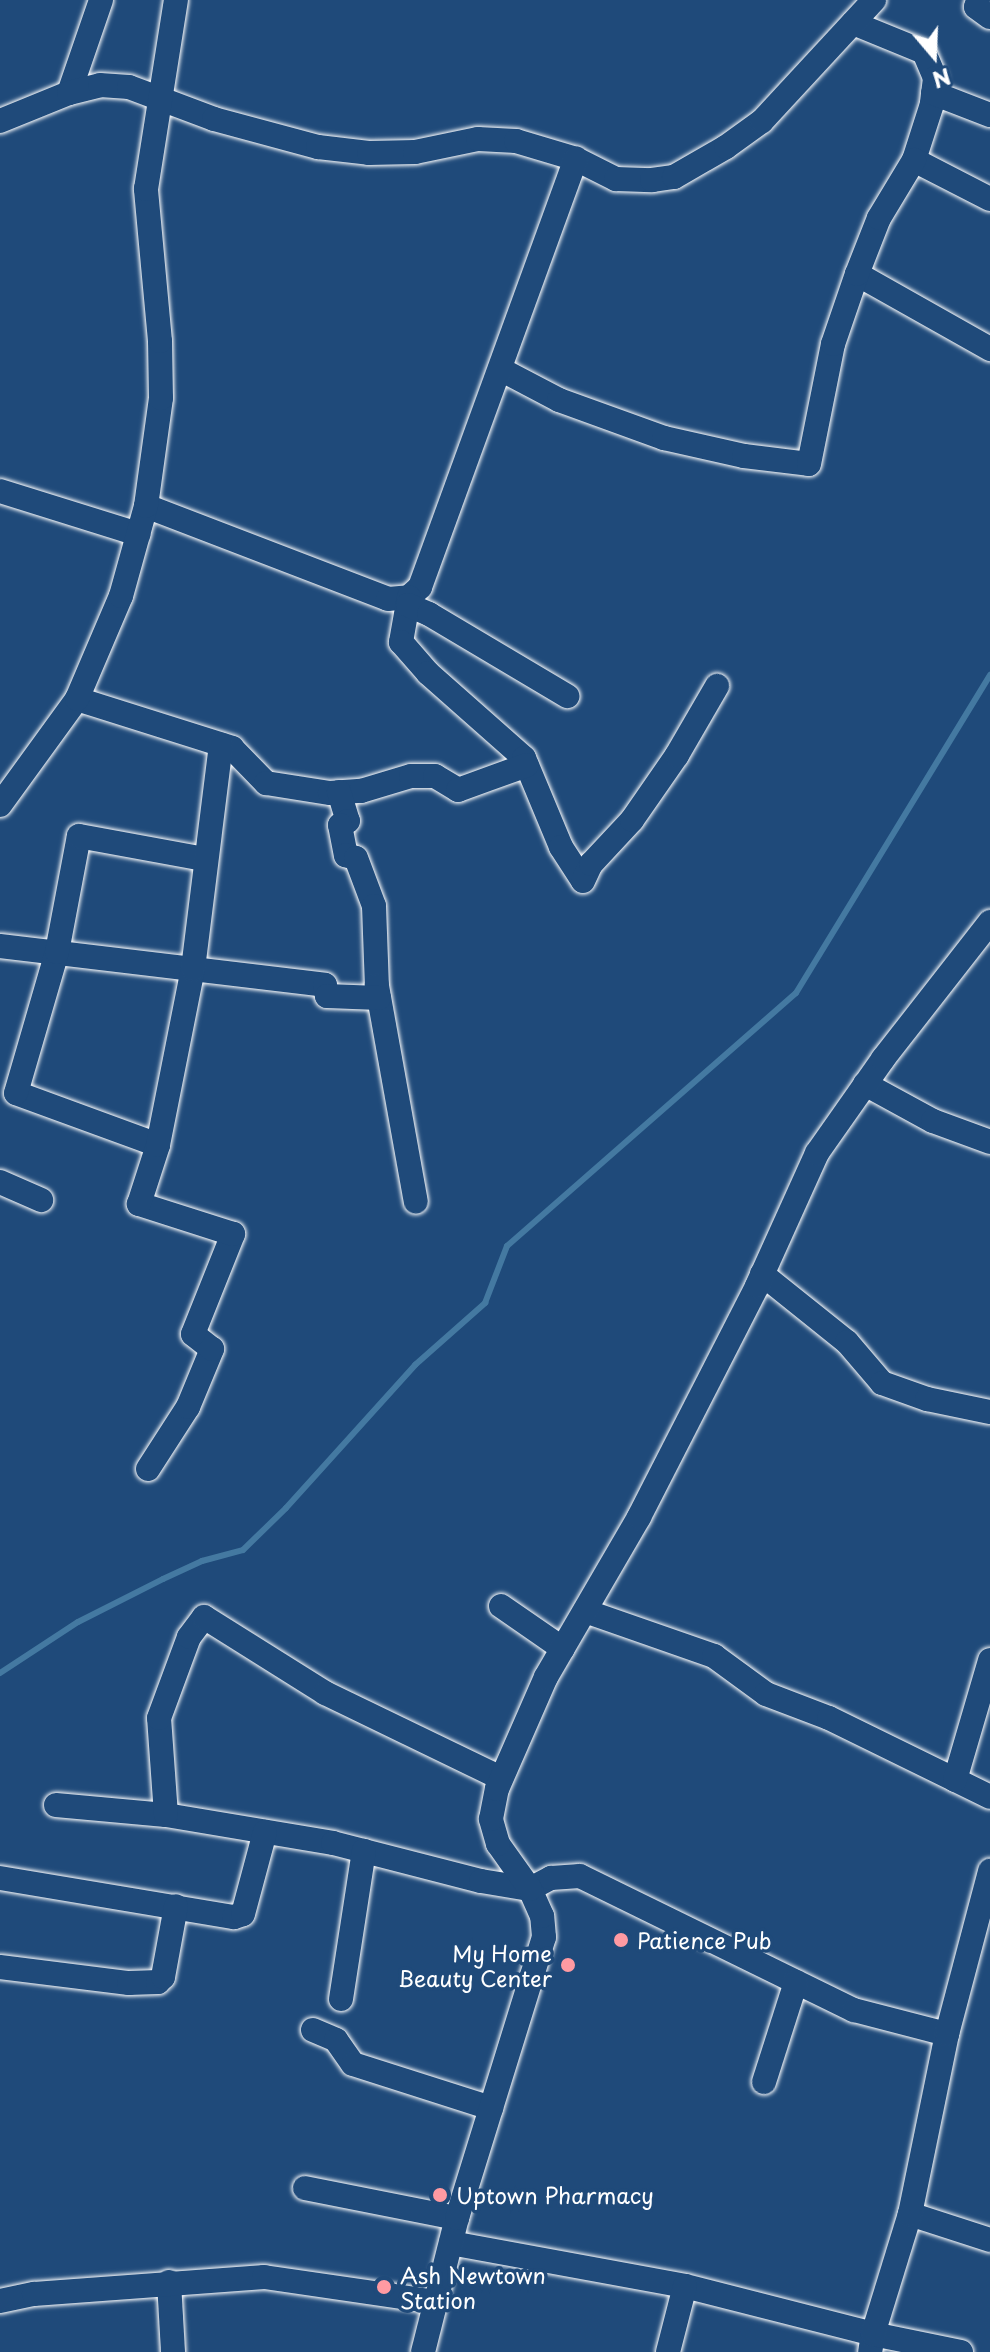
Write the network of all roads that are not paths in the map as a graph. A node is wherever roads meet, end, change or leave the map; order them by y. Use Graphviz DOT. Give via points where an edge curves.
graph roads {
  1 [pos="101,0"];
  2 [pos="176,0"];
  3 [pos="874,0"];
  4 [pos="978,0"];
  5 [pos="990,17"];
  6 [pos="853,23"];
  7 [pos="69,93"];
  8 [pos="933,93"];
  9 [pos="159,99"];
  10 [pos="990,115"];
  11 [pos="0,121"];
  12 [pos="576,159"];
  13 [pos="914,160"];
  14 [pos="990,199"];
  15 [pos="857,274"];
  16 [pos="990,349"];
  17 [pos="500,369"];
  18 [pos="0,491"];
  19 [pos="146,506"];
  20 [pos="138,534"];
  21 [pos="409,601"];
  22 [pos="717,686"];
  23 [pos="567,696"];
  24 [pos="77,699"];
  25 [pos="221,745"];
  26 [pos="527,765"];
  27 [pos="339,792"];
  28 [pos="0,805"];
  29 [pos="204,859"];
  30 [pos="990,922"];
  31 [pos="0,946"];
  32 [pos="57,952"];
  33 [pos="193,969"];
  34 [pos="379,998"];
  35 [pos="865,1084"];
  36 [pos="990,1142"];
  37 [pos="158,1145"];
  38 [pos="0,1182"];
  39 [pos="41,1200"];
  40 [pos="416,1202"];
  41 [pos="762,1274"];
  42 [pos="990,1412"];
  43 [pos="148,1469"];
  44 [pos="501,1606"];
  45 [pos="585,1611"];
  46 [pos="563,1649"];
  47 [pos="990,1660"];
  48 [pos="501,1778"];
  49 [pos="955,1780"];
  50 [pos="990,1797"];
  51 [pos="56,1805"];
  52 [pos="166,1815"];
  53 [pos="265,1832"];
  54 [pos="364,1851"];
  55 [pos="990,1871"];
  56 [pos="0,1878"];
  57 [pos="530,1889"];
  58 [pos="176,1906"];
  59 [pos="0,1967"];
  60 [pos="796,1982"];
  61 [pos="341,1999"];
  62 [pos="313,2030"];
  63 [pos="947,2034"];
  64 [pos="764,2082"];
  65 [pos="491,2108"];
  66 [pos="305,2188"];
  67 [pos="910,2214"];
  68 [pos="457,2218"];
  69 [pos="990,2240"];
  70 [pos="451,2243"];
  71 [pos="169,2282"];
  72 [pos="685,2286"];
  73 [pos="0,2301"];
  74 [pos="435,2302"];
  75 [pos="871,2343"];
  76 [pos="173,2352"];
  77 [pos="423,2352"];
  78 [pos="668,2352"];
  79 [pos="961,2352"];
  1 -- 7 [label="street"];
  2 -- 9 [label="street"];
  3 -- 6 [label="street"];
  4 -- 5 [label="street" via="976,7"];
  6 -- 8 [label="street" via="924,52 935,78"];
  6 -- 12 [label="street" via="762,121 674,177 616,179"];
  7 -- 9 [label="street" via="100,85 129,87"];
  7 -- 11 [label="street"];
  8 -- 10 [label="street"];
  8 -- 13 [label="street"];
  9 -- 12 [label="street" via="318,147 415,152 516,141"];
  9 -- 19 [label="street" via="146,189 161,398"];
  12 -- 17 [label="street"];
  13 -- 14 [label="street"];
  13 -- 15 [label="street" via="879,218"];
  15 -- 16 [label="street"];
  15 -- 17 [label="street" via="833,344 809,464 664,438 559,400"];
  17 -- 21 [label="street" via="420,587"];
  18 -- 20 [label="street"];
  19 -- 20 [label="street"];
  19 -- 21 [label="street" via="388,599"];
  20 -- 24 [label="street" via="121,596"];
  21 -- 23 [label="street"];
  21 -- 26 [label="street" via="401,642"];
  22 -- 26 [label="street" via="677,755 583,881 561,847"];
  24 -- 25 [label="street"];
  24 -- 28 [label="street"];
  25 -- 27 [label="street" via="239,754 266,783"];
  25 -- 29 [label="street"];
  26 -- 27 [label="street" via="458,790 435,776 411,776"];
  27 -- 34 [label="street" via="348,821 340,825 346,855 356,858 374,906"];
  29 -- 32 [label="street" via="79,836"];
  29 -- 33 [label="street"];
  30 -- 35 [label="street"];
  31 -- 32 [label="street"];
  32 -- 33 [label="street"];
  32 -- 37 [label="street" via="16,1093"];
  33 -- 34 [label="street" via="325,985 327,996"];
  33 -- 37 [label="street"];
  34 -- 40 [label="street"];
  35 -- 36 [label="street" via="933,1121"];
  35 -- 41 [label="street" via="817,1153"];
  37 -- 43 [label="street" via="139,1204 233,1234 193,1334 212,1349 188,1407"];
  38 -- 39 [label="street"];
  41 -- 42 [label="street" via="847,1342 882,1383"];
  41 -- 45 [label="street" via="639,1517"];
  44 -- 46 [label="street"];
  45 -- 46 [label="street"];
  45 -- 49 [label="street" via="714,1656 766,1694 829,1718"];
  46 -- 48 [label="street"];
  47 -- 49 [label="street"];
  48 -- 52 [label="street" via="325,1693 204,1617 189,1637 159,1718"];
  48 -- 57 [label="street" via="491,1819 498,1844"];
  49 -- 50 [label="street"];
  51 -- 52 [label="street"];
  52 -- 53 [label="street"];
  53 -- 54 [label="street"];
  53 -- 58 [label="street" via="243,1914 234,1917"];
  54 -- 57 [label="street"];
  54 -- 61 [label="street"];
  55 -- 63 [label="street"];
  56 -- 58 [label="street"];
  57 -- 60 [label="street" via="561,1875 580,1876"];
  57 -- 65 [label="street" via="544,1937"];
  58 -- 59 [label="street" via="158,1982"];
  60 -- 63 [label="street" via="854,2010"];
  60 -- 64 [label="street"];
  62 -- 65 [label="street" via="336,2040 353,2064"];
  63 -- 67 [label="street"];
  65 -- 68 [label="street"];
  66 -- 68 [label="street"];
  67 -- 69 [label="street"];
  67 -- 75 [label="street"];
  68 -- 70 [label="street"];
  70 -- 72 [label="street"];
  70 -- 74 [label="street"];
  71 -- 73 [label="street"];
  71 -- 74 [label="street" via="264,2277"];
  71 -- 76 [label="street"];
  72 -- 75 [label="street"];
  72 -- 78 [label="street"];
  74 -- 77 [label="street"];
  75 -- 79 [label="street"];
}
